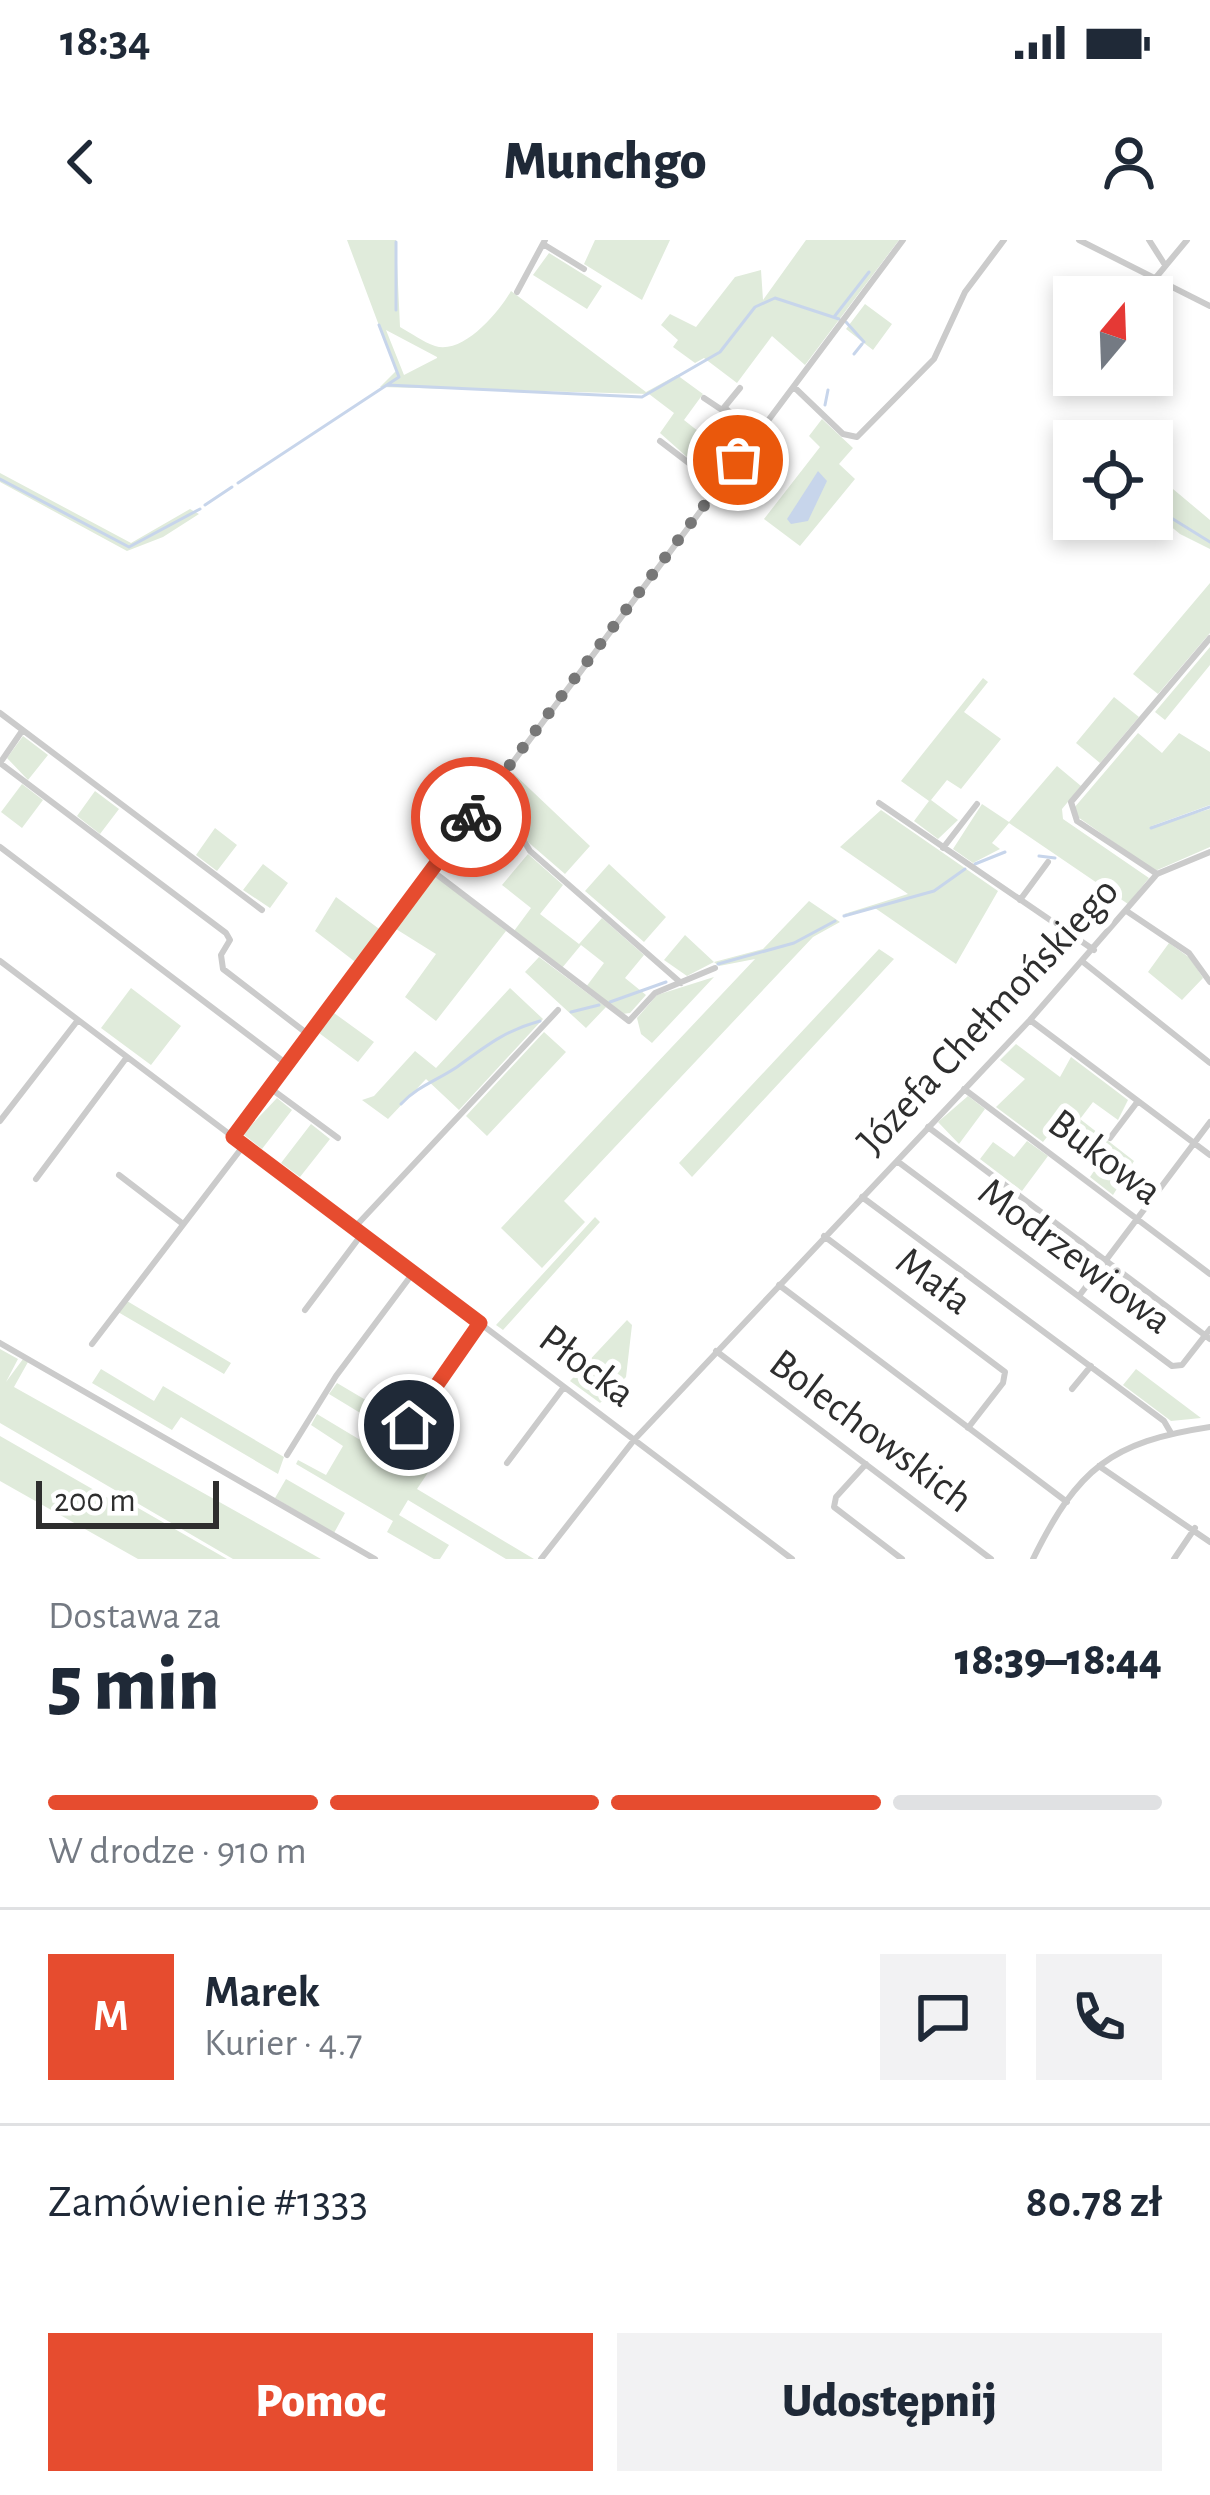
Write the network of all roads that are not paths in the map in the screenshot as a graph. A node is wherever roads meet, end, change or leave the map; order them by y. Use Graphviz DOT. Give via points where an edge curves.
graph roads {
  1 [pos="903,240"];
  2 [pos="1004,240"];
  3 [pos="1079,240"];
  4 [pos="1149,240"];
  5 [pos="1187,240"];
  6 [pos="544,242"];
  7 [pos="1165,265"];
  8 [pos="584,269"];
  9 [pos="1144,276"];
  10 [pos="1157,276"];
  11 [pos="1173,290"];
  12 [pos="517,292"];
  13 [pos="1210,306"];
  14 [pos="794,386"];
  15 [pos="740,388"];
  16 [pos="704,398"];
  17 [pos="725,408"];
  18 [pos="757,435"];
  19 [pos="660,441"];
  20 [pos="719,486"];
  21 [pos="1210,638"];
  22 [pos="0,713"];
  23 [pos="23,730"];
  24 [pos="484,799"];
  25 [pos="879,803"];
  26 [pos="977,804"];
  27 [pos="0,847"];
  28 [pos="943,848"];
  29 [pos="1210,852"];
  30 [pos="1048,862"];
  31 [pos="431,870"];
  32 [pos="1157,874"];
  33 [pos="1020,900"];
  34 [pos="262,910"];
  35 [pos="1128,912"];
  36 [pos="1094,950"];
  37 [pos="0,962"];
  38 [pos="1083,962"];
  39 [pos="715,968"];
  40 [pos="681,982"];
  41 [pos="1210,982"];
  42 [pos="558,1010"];
  43 [pos="78,1020"];
  44 [pos="1030,1020"];
  45 [pos="309,1035"];
  46 [pos="127,1058"];
  47 [pos="1210,1063"];
  48 [pos="288,1065"];
  49 [pos="270,1088"];
  50 [pos="964,1089"];
  51 [pos="1138,1101"];
  52 [pos="0,1120"];
  53 [pos="1210,1122"];
  54 [pos="928,1127"];
  55 [pos="233,1137"];
  56 [pos="338,1138"];
  57 [pos="1110,1138"];
  58 [pos="1195,1144"];
  59 [pos="244,1145"];
  60 [pos="1210,1155"];
  61 [pos="897,1161"];
  62 [pos="119,1175"];
  63 [pos="36,1179"];
  64 [pos="862,1197"];
  65 [pos="1137,1219"];
  66 [pos="182,1224"];
  67 [pos="353,1228"];
  68 [pos="362,1234"];
  69 [pos="824,1236"];
  70 [pos="1106,1260"];
  71 [pos="413,1273"];
  72 [pos="1210,1274"];
  73 [pos="779,1285"];
  74 [pos="1079,1296"];
  75 [pos="304,1310"];
  76 [pos="480,1323"];
  77 [pos="1208,1334"];
  78 [pos="0,1343"];
  79 [pos="92,1344"];
  80 [pos="716,1351"];
  81 [pos="1091,1366"];
  82 [pos="564,1387"];
  83 [pos="1072,1389"];
  84 [pos="409,1425"];
  85 [pos="1210,1427"];
  86 [pos="968,1428"];
  87 [pos="1171,1433"];
  88 [pos="634,1439"];
  89 [pos="287,1455"];
  90 [pos="507,1463"];
  91 [pos="866,1464"];
  92 [pos="1099,1466"];
  93 [pos="1066,1502"];
  94 [pos="1195,1528"];
  95 [pos="1210,1542"];
  96 [pos="375,1559"];
  97 [pos="542,1559"];
  98 [pos="792,1559"];
  99 [pos="902,1559"];
  100 [pos="991,1559"];
  101 [pos="1034,1559"];
  102 [pos="1174,1559"];
  1 -- 14 [label="street"];
  2 -- 14 [label="street" via="965,292 934,359 857,437"];
  3 -- 9 [label="street"];
  4 -- 7 [label="street"];
  5 -- 7 [label="street"];
  6 -- 8 [label="street"];
  6 -- 12 [label="street"];
  7 -- 10 [label="street"];
  11 -- 13 [label="street"];
  14 -- 18 [label="street"];
  15 -- 17 [label="street"];
  16 -- 17 [label="street"];
  17 -- 18 [label="street"];
  18 -- 20 [label="street"];
  19 -- 20 [label="street"];
  20 -- 24 [label="street"];
  21 -- 32 [label="street" via="1071,802 1077,821"];
  22 -- 23 [label="street"];
  23 -- 34 [label="street"];
  23 -- 45 [label="street" via="0,763 226,933 223,969"];
  24 -- 31 [label="street"];
  24 -- 40 [label="street" via="510,818 530,851"];
  25 -- 28 [label="street"];
  26 -- 28 [label="street"];
  27 -- 48 [label="street"];
  28 -- 33 [label="street"];
  29 -- 32 [label="street"];
  30 -- 33 [label="street"];
  31 -- 40 [label="street" via="626,1019 655,992"];
  31 -- 45 [label="street"];
  32 -- 35 [label="street, Józefa Chełmońskiego"];
  33 -- 36 [label="street"];
  35 -- 36 [label="street, Józefa Chełmońskiego"];
  35 -- 41 [label="street" via="1189,953"];
  36 -- 38 [label="street, Józefa Chełmońskiego"];
  37 -- 43 [label="street, Płocka"];
  38 -- 44 [label="street, Józefa Chełmońskiego"];
  38 -- 47 [label="street"];
  39 -- 40 [label="street"];
  42 -- 67 [label="street"];
  43 -- 46 [label="street, Płocka"];
  43 -- 52 [label="street"];
  44 -- 50 [label="street, Józefa Chełmońskiego"];
  44 -- 51 [label="street"];
  45 -- 48 [label="street"];
  46 -- 55 [label="street, Płocka"];
  46 -- 63 [label="street"];
  48 -- 49 [label="street"];
  49 -- 55 [label="street"];
  49 -- 56 [label="street"];
  50 -- 54 [label="street, Józefa Chełmońskiego"];
  50 -- 65 [label="street, Bukowa"];
  51 -- 57 [label="street"];
  51 -- 58 [label="street"];
  53 -- 58 [label="street"];
  54 -- 61 [label="street, Józefa Chełmońskiego"];
  54 -- 70 [label="street"];
  55 -- 59 [label="street, Płocka"];
  58 -- 60 [label="street"];
  58 -- 65 [label="street"];
  59 -- 66 [label="street"];
  59 -- 67 [label="street, Płocka"];
  61 -- 64 [label="street, Józefa Chełmońskiego"];
  61 -- 74 [label="street, Modrzewiowa"];
  62 -- 66 [label="street"];
  64 -- 69 [label="street, Józefa Chełmońskiego"];
  64 -- 81 [label="street, Józefa Chełmońskiego"];
  65 -- 70 [label="street"];
  65 -- 72 [label="street, Bukowa"];
  66 -- 79 [label="street"];
  67 -- 68 [label="street, Płocka"];
  68 -- 71 [label="street, Płocka"];
  68 -- 75 [label="street"];
  69 -- 73 [label="street, Józefa Chełmońskiego"];
  69 -- 86 [label="street, Mała" via="1006,1375"];
  70 -- 74 [label="street"];
  70 -- 77 [label="street"];
  71 -- 76 [label="street, Płocka"];
  71 -- 89 [label="street"];
  73 -- 80 [label="street, Józefa Chełmońskiego"];
  73 -- 86 [label="street"];
  74 -- 77 [label="street, Modrzewiowa" via="1174,1367"];
  76 -- 82 [label="street, Płocka"];
  76 -- 84 [label="street"];
  78 -- 96 [label="street"];
  80 -- 88 [label="street, Józefa Chełmońskiego"];
  80 -- 91 [label="street, Bolechowskich"];
  81 -- 83 [label="street"];
  81 -- 87 [label="street, Józefa Chełmońskiego"];
  82 -- 88 [label="street, Płocka"];
  82 -- 90 [label="street"];
  85 -- 87 [label="street"];
  86 -- 93 [label="street"];
  87 -- 92 [label="street" via="1128,1444"];
  88 -- 97 [label="street, Józefa Chełmońskiego"];
  88 -- 98 [label="street, Płocka"];
  91 -- 99 [label="street" via="834,1507"];
  91 -- 100 [label="street, Bolechowskich"];
  92 -- 93 [label="street"];
  92 -- 94 [label="street"];
  93 -- 101 [label="street"];
  94 -- 95 [label="street"];
  94 -- 102 [label="street"];
}
